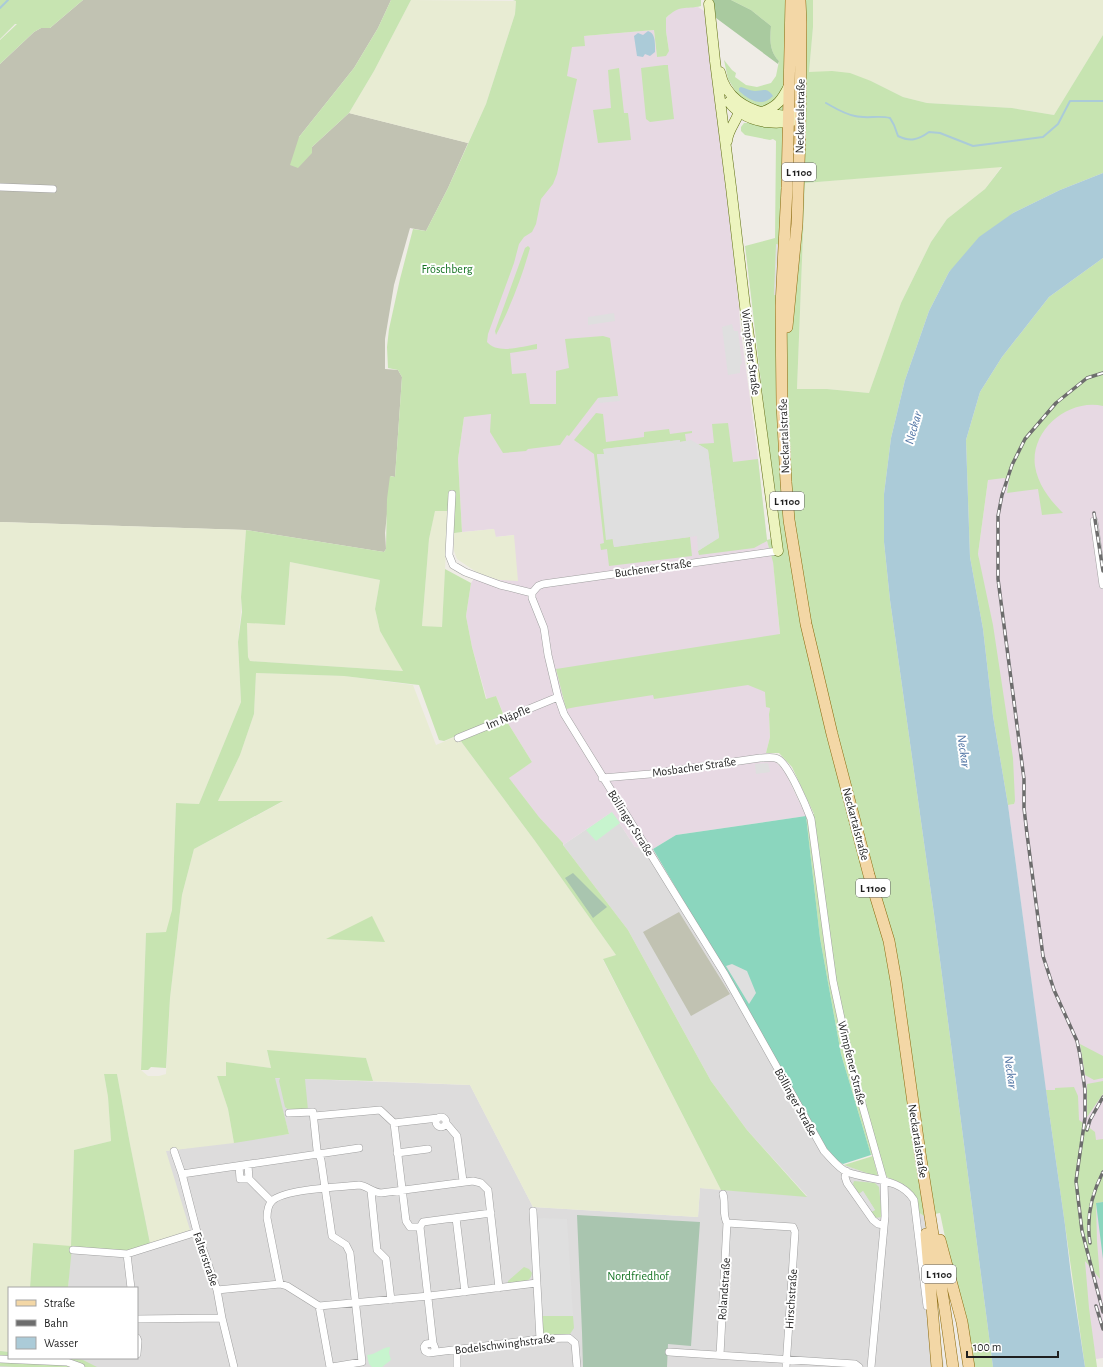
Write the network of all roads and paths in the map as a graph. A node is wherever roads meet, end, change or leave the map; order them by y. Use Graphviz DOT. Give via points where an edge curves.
graph roads {
  1 [pos="791,0"];
  2 [pos="800,0"];
  3 [pos="709,2"];
  4 [pos="789,82"];
  5 [pos="718,86"];
  6 [pos="740,108"];
  7 [pos="762,112"];
  8 [pos="788,119"];
  9 [pos="801,119"];
  10 [pos="726,152"];
  11 [pos="0,187"];
  12 [pos="53,189"];
  13 [pos="783,376"];
  14 [pos="452,494"];
  15 [pos="1094,521"];
  16 [pos="778,551"];
  17 [pos="1103,585"];
  18 [pos="532,592"];
  19 [pos="558,698"];
  20 [pos="458,738"];
  21 [pos="784,763"];
  22 [pos="602,778"];
  23 [pos="289,1113"];
  24 [pos="314,1116"];
  25 [pos="394,1123"];
  26 [pos="359,1148"];
  27 [pos="428,1149"];
  28 [pos="174,1151"];
  29 [pos="397,1153"];
  30 [pos="920,1153"];
  31 [pos="319,1155"];
  32 [pos="248,1165"];
  33 [pos="239,1166"];
  34 [pos="182,1174"];
  35 [pos="846,1174"];
  36 [pos="249,1178"];
  37 [pos="463,1181"];
  38 [pos="884,1182"];
  39 [pos="924,1182"];
  40 [pos="325,1188"];
  41 [pos="371,1190"];
  42 [pos="402,1190"];
  43 [pos="723,1194"];
  44 [pos="272,1202"];
  45 [pos="533,1211"];
  46 [pos="491,1213"];
  47 [pos="456,1218"];
  48 [pos="727,1223"];
  49 [pos="884,1225"];
  50 [pos="420,1227"];
  51 [pos="197,1232"];
  52 [pos="73,1250"];
  53 [pos="127,1254"];
  54 [pos="537,1283"];
  55 [pos="280,1284"];
  56 [pos="131,1287"];
  57 [pos="499,1288"];
  58 [pos="217,1290"];
  59 [pos="465,1292"];
  60 [pos="429,1296"];
  61 [pos="391,1300"];
  62 [pos="355,1304"];
  63 [pos="320,1306"];
  64 [pos="222,1318"];
  65 [pos="138,1319"];
  66 [pos="540,1339"];
  67 [pos="457,1350"];
  68 [pos="669,1352"];
  69 [pos="720,1355"];
  70 [pos="0,1359"];
  71 [pos="786,1364"];
  72 [pos="80,1367"];
  73 [pos="234,1367"];
  74 [pos="331,1367"];
  75 [pos="457,1367"];
  76 [pos="577,1367"];
  77 [pos="859,1367"];
  78 [pos="872,1367"];
  79 [pos="937,1367"];
  80 [pos="953,1367"];
  81 [pos="969,1367"];
  1 -- 4 [label="main road, Neckartalstraße / L 1100"];
  2 -- 9 [label="main road, Neckartalstraße / L 1100"];
  3 -- 5 [label="street, Wimpfener Straße"];
  3 -- 6 [label="street, Wimpfener Straße" via="721,79"];
  4 -- 7 [label="street" via="778,104"];
  4 -- 8 [label="main road, Neckartalstraße / L 1100"];
  5 -- 6 [label="street, Wimpfener Straße" via="726,100"];
  5 -- 10 [label="street, Wimpfener Straße"];
  6 -- 7 [label="street"];
  6 -- 8 [label="street, Wimpfener Straße" via="754,120 775,122"];
  6 -- 10 [label="street, Wimpfener Straße" via="728,134"];
  7 -- 8 [label="street"];
  8 -- 9 [label="street, Wimpfener Straße"];
  8 -- 13 [label="main road, Neckartalstraße / L 1100" via="781,306"];
  9 -- 13 [label="main road, Neckartalstraße / L 1100" via="796,239"];
  10 -- 16 [label="street, Wimpfener Straße"];
  11 -- 12 [label="street"];
  13 -- 30 [label="main road, Neckartalstraße / L 1100" via="782,404 789,520 806,624 832,734 889,942"];
  14 -- 18 [label="street" via="449,555 454,565 464,572 500,585"];
  15 -- 17 [label="street"];
  16 -- 18 [label="street, Buchener Straße" via="543,584"];
  18 -- 19 [label="street, Böllinger Straße" via="544,628"];
  19 -- 20 [label="street, Im Näpfle"];
  19 -- 22 [label="street, Böllinger Straße" via="564,714"];
  21 -- 22 [label="street, Mosbacher Straße" via="777,758 760,758 627,777"];
  21 -- 38 [label="street, Wimpfener Straße" via="811,820 833,981 851,1065"];
  22 -- 35 [label="street, Böllinger Straße" via="724,973 824,1151"];
  23 -- 24 [label="street" via="313,1112"];
  24 -- 25 [label="street" via="380,1110"];
  24 -- 31 [label="street"];
  25 -- 29 [label="street"];
  25 -- 37 [label="street" via="438,1118 436,1123 439,1126 446,1123 457,1136"];
  26 -- 31 [label="street"];
  27 -- 29 [label="street"];
  28 -- 34 [label="street, Falterstraße"];
  29 -- 42 [label="street"];
  30 -- 39 [label="main road, Neckartalstraße / L 1100"];
  30 -- 79 [label="main road"];
  31 -- 32 [label="street"];
  31 -- 40 [label="street"];
  32 -- 33 [label="street"];
  32 -- 36 [label="street"];
  33 -- 34 [label="street"];
  33 -- 36 [label="street" via="240,1179"];
  34 -- 51 [label="street, Falterstraße"];
  35 -- 38 [label="street, Böllinger Straße"];
  35 -- 49 [label="street, Böllinger Straße" via="847,1183 872,1220"];
  36 -- 44 [label="street"];
  37 -- 42 [label="street"];
  37 -- 46 [label="street" via="477,1181 485,1186 488,1190"];
  38 -- 49 [label="street, Wimpfener Straße"];
  38 -- 79 [label="street, Böllinger Straße" via="899,1185 910,1193 914,1200 929,1328"];
  39 -- 80 [label="main road, Neckartalstraße / L 1100"];
  39 -- 81 [label="main road" via="962,1322"];
  40 -- 41 [label="street" via="359,1185"];
  40 -- 44 [label="street" via="278,1196"];
  40 -- 62 [label="street" via="332,1236 346,1244 350,1253"];
  41 -- 42 [label="street"];
  41 -- 61 [label="street" via="377,1250 386,1259"];
  42 -- 50 [label="street" via="406,1221 410,1227"];
  43 -- 48 [label="street, Rolandstraße"];
  44 -- 55 [label="street" via="267,1210 267,1218"];
  45 -- 54 [label="street"];
  46 -- 47 [label="street"];
  46 -- 57 [label="street"];
  47 -- 50 [label="street" via="423,1222"];
  47 -- 59 [label="street"];
  48 -- 69 [label="street, Rolandstraße"];
  48 -- 71 [label="street, Hirschstraße" via="795,1230"];
  49 -- 78 [label="street, Wimpfener Straße"];
  50 -- 60 [label="street"];
  51 -- 53 [label="street"];
  51 -- 58 [label="street, Falterstraße"];
  52 -- 53 [label="street"];
  53 -- 56 [label="street"];
  54 -- 57 [label="street"];
  54 -- 66 [label="street"];
  55 -- 58 [label="street"];
  55 -- 63 [label="street"];
  57 -- 59 [label="street"];
  58 -- 64 [label="street, Falterstraße"];
  59 -- 60 [label="street"];
  60 -- 61 [label="street"];
  60 -- 67 [label="street, Bodelschwinghstraße" via="434,1343 428,1343 424,1347 431,1353"];
  61 -- 62 [label="street"];
  62 -- 63 [label="street"];
  62 -- 74 [label="street" via="362,1362"];
  63 -- 74 [label="street"];
  64 -- 65 [label="street"];
  64 -- 73 [label="street, Falterstraße"];
  66 -- 67 [label="street, Bodelschwinghstraße"];
  66 -- 76 [label="street, Bodelschwinghstraße" via="569,1338 575,1343"];
  67 -- 75 [label="street"];
  68 -- 69 [label="street"];
  69 -- 71 [label="street"];
  70 -- 72 [label="street" via="67,1362"];
  71 -- 77 [label="street" via="855,1364"];
}
